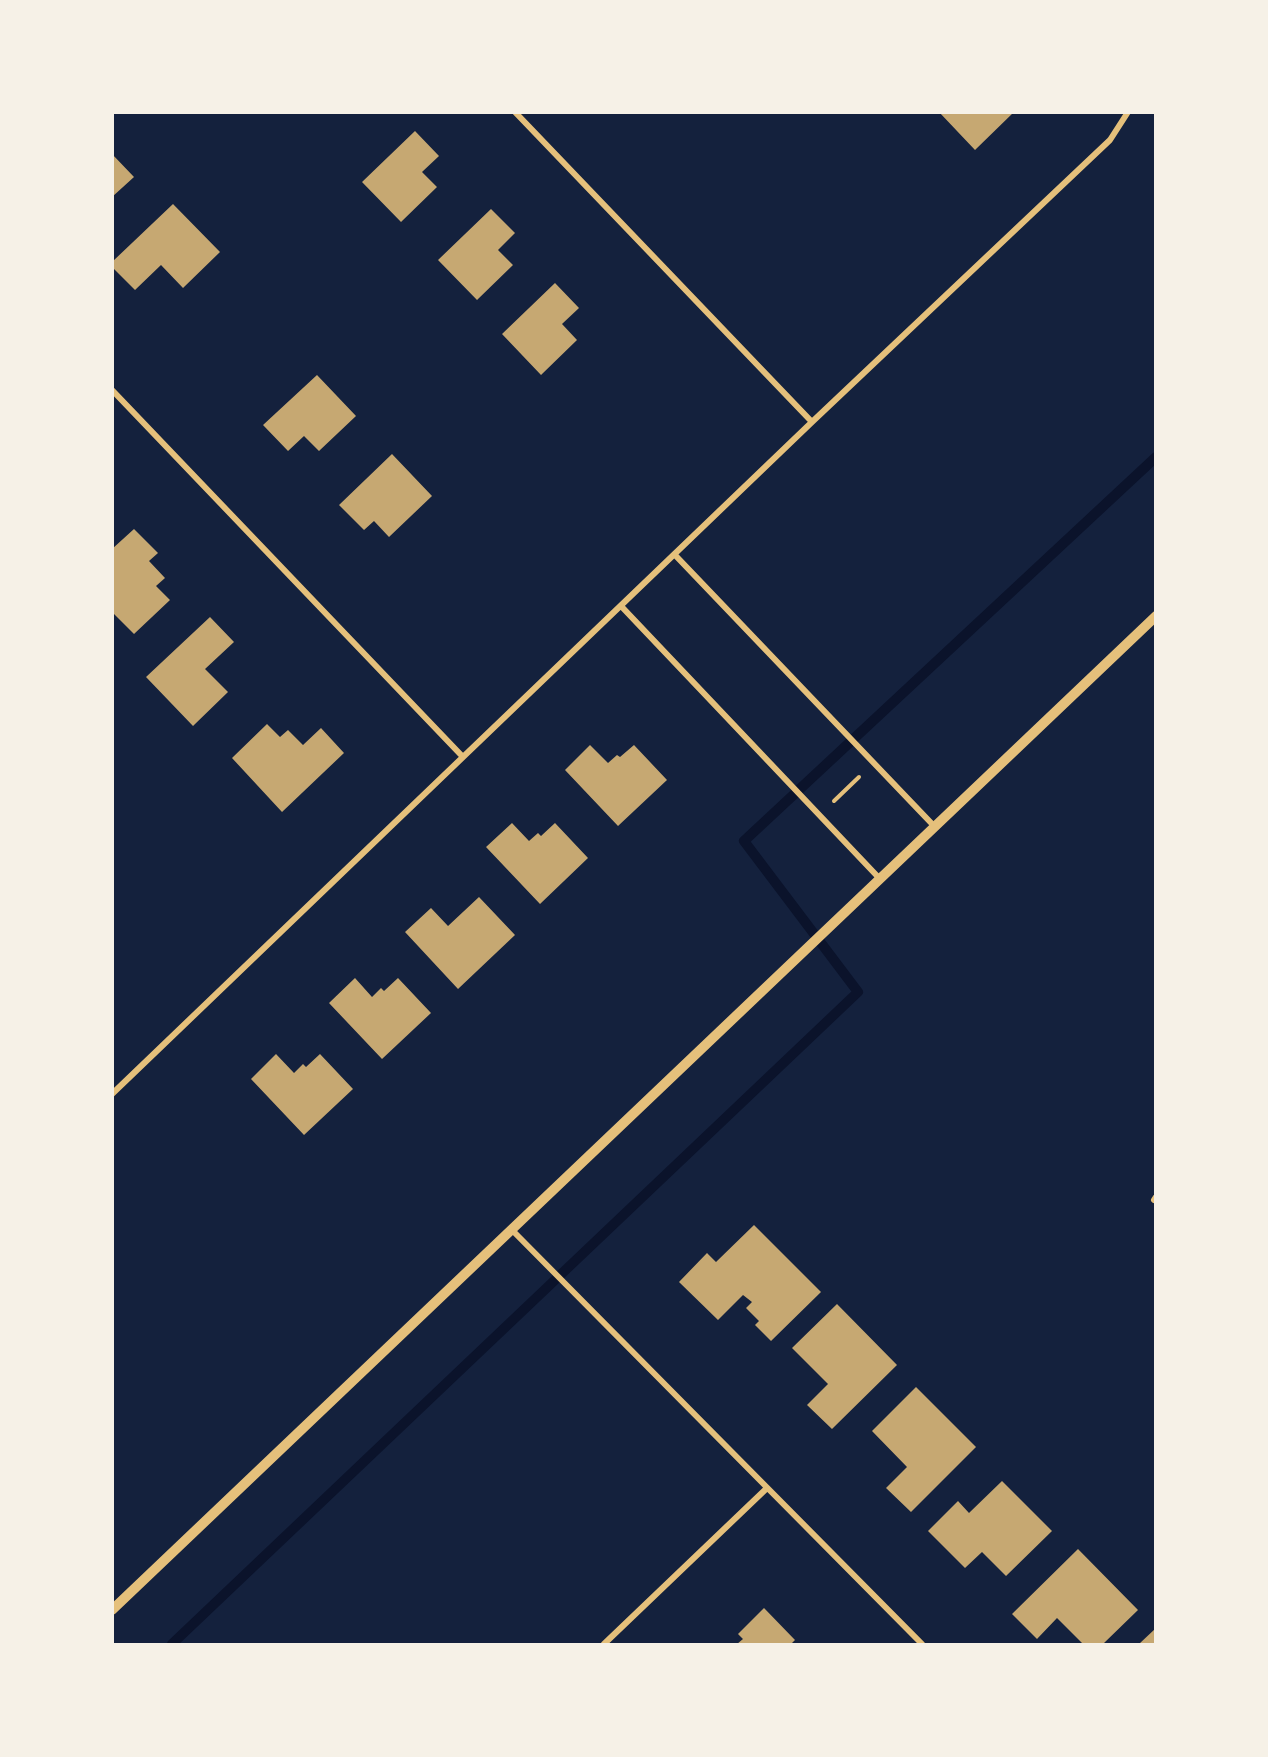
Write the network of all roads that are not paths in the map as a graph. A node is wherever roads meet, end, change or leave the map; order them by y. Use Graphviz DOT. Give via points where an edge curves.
graph roads {
  1 [pos="515,112"];
  2 [pos="1128,112"];
  3 [pos="112,390"];
  4 [pos="813,422"];
  5 [pos="675,555"];
  6 [pos="621,606"];
  7 [pos="1155,616"];
  8 [pos="463,757"];
  9 [pos="935,827"];
  10 [pos="880,879"];
  11 [pos="113,1092"];
  12 [pos="511,1229"];
  13 [pos="766,1489"];
  14 [pos="112,1610"];
  15 [pos="604,1644"];
  16 [pos="922,1644"];
  1 -- 4 [label="street"];
  2 -- 4 [label="street" via="1110,140"];
  3 -- 8 [label="street"];
  4 -- 5 [label="street"];
  5 -- 6 [label="street"];
  5 -- 9 [label="street"];
  6 -- 8 [label="street"];
  6 -- 10 [label="street"];
  7 -- 9 [label="street"];
  8 -- 11 [label="street"];
  9 -- 10 [label="street"];
  10 -- 12 [label="street"];
  12 -- 13 [label="street"];
  12 -- 14 [label="street"];
  13 -- 15 [label="street"];
  13 -- 16 [label="street"];
}
